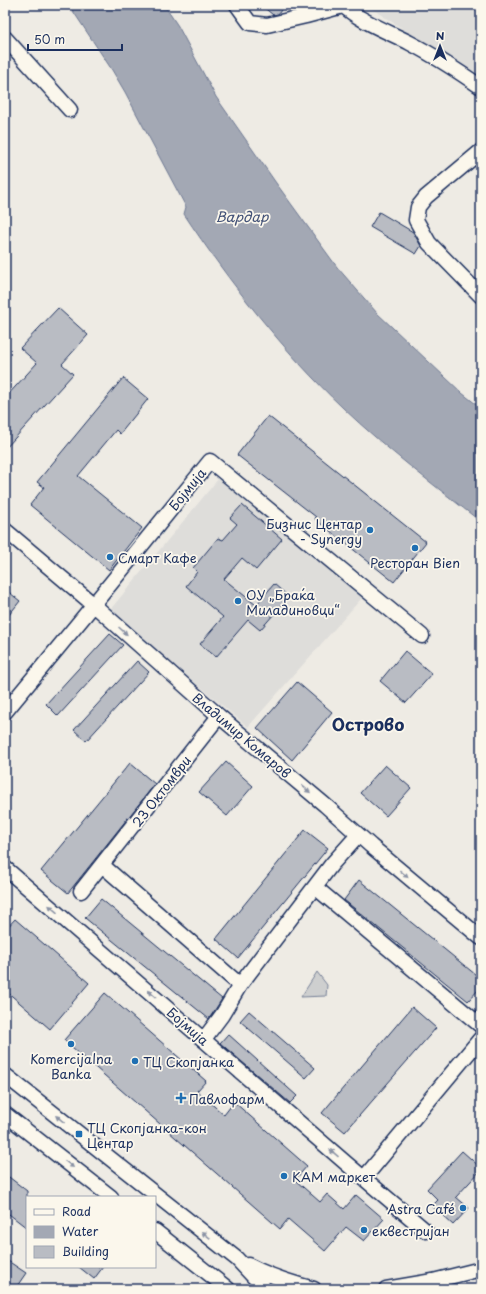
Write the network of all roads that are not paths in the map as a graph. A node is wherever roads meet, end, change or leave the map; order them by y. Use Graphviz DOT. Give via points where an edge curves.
graph roads {
  1 [pos="237,5"];
  2 [pos="343,5"];
  3 [pos="304,11"];
  4 [pos="5,38"];
  5 [pos="481,87"];
  6 [pos="70,110"];
  7 [pos="481,151"];
  8 [pos="481,296"];
  9 [pos="5,530"];
  10 [pos="94,605"];
  11 [pos="422,636"];
  12 [pos="5,712"];
  13 [pos="219,716"];
  14 [pos="358,835"];
  15 [pos="102,865"];
  16 [pos="5,868"];
  17 [pos="315,887"];
  18 [pos="81,891"];
  19 [pos="481,938"];
  20 [pos="240,985"];
  21 [pos="481,1026"];
  22 [pos="481,1038"];
  23 [pos="204,1039"];
  24 [pos="5,1074"];
  25 [pos="5,1114"];
  26 [pos="364,1178"];
  27 [pos="110,1196"];
  28 [pos="426,1231"];
  29 [pos="156,1232"];
  30 [pos="237,1259"];
  31 [pos="481,1269"];
  32 [pos="467,1273"];
  33 [pos="311,1288"];
  34 [pos="228,1289"];
  35 [pos="265,1289"];
  36 [pos="386,1289"];
  37 [pos="430,1289"];
  1 -- 3 [label="street" via="250,23 267,25"];
  2 -- 3 [label="street"];
  2 -- 5 [label="street" via="352,13 456,69"];
  4 -- 6 [label="street"];
  7 -- 8 [label="street" via="426,197 418,207 416,220 429,243"];
  9 -- 10 [label="street, Владимир Комаров"];
  10 -- 11 [label="street, Бојмија" via="210,461"];
  10 -- 12 [label="street, Бојмија"];
  10 -- 13 [label="street, Владимир Комаров, one-way"];
  13 -- 14 [label="street, Владимир Комаров, one-way"];
  13 -- 15 [label="street, 23 Октомври"];
  14 -- 17 [label="street"];
  14 -- 19 [label="street, Владимир Комаров, one-way"];
  15 -- 18 [label="street, 23 Октомври"];
  15 -- 20 [label="street"];
  23 -- 16 [label="street, Бојмија, one-way"];
  17 -- 20 [label="street"];
  17 -- 21 [label="street"];
  20 -- 23 [label="street"];
  22 -- 26 [label="street"];
  26 -- 23 [label="street, Бојмија, one-way"];
  30 -- 24 [label="street, one-way"];
  25 -- 27 [label="street, one-way"];
  26 -- 28 [label="street, Бојмија"];
  29 -- 34 [label="street"];
  30 -- 33 [label="street" via="262,1272"];
  30 -- 35 [label="street"];
  31 -- 32 [label="street"];
  32 -- 36 [label="street"];
  32 -- 37 [label="street"];
}
